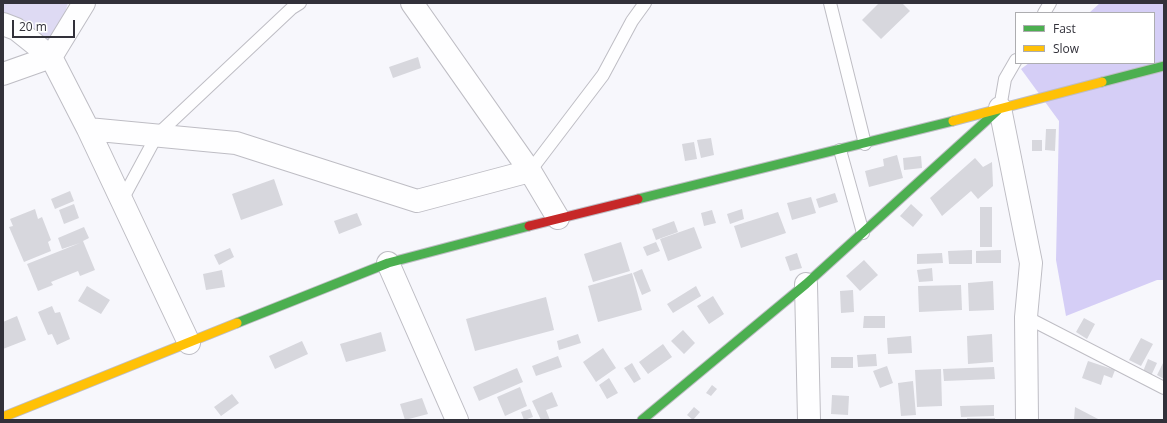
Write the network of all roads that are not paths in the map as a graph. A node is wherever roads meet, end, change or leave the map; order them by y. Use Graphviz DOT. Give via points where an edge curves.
graph roads {
  1 [pos="84,3"];
  2 [pos="300,3"];
  3 [pos="412,3"];
  4 [pos="645,3"];
  5 [pos="830,3"];
  6 [pos="1050,3"];
  7 [pos="1045,12"];
  8 [pos="3,24"];
  9 [pos="51,57"];
  10 [pos="1015,62"];
  11 [pos="1164,66"];
  12 [pos="3,74"];
  13 [pos="1000,108"];
  14 [pos="88,129"];
  15 [pos="158,135"];
  16 [pos="865,144"];
  17 [pos="840,150"];
  18 [pos="530,170"];
  19 [pos="122,200"];
  20 [pos="558,218"];
  21 [pos="863,233"];
  22 [pos="388,263"];
  23 [pos="806,284"];
  24 [pos="1026,317"];
  25 [pos="190,343"];
  26 [pos="1164,388"];
  27 [pos="3,417"];
  28 [pos="457,420"];
  29 [pos="642,420"];
  30 [pos="810,420"];
  31 [pos="1027,420"];
  1 -- 9 [label="street"];
  2 -- 15 [label="lane"];
  3 -- 18 [label="street"];
  4 -- 18 [label="lane" via="632,21 603,75"];
  5 -- 16 [label="lane"];
  6 -- 7 [label="lane"];
  8 -- 9 [label="street" via="16,29"];
  9 -- 12 [label="street"];
  9 -- 14 [label="street"];
  10 -- 13 [label="lane" via="1005,80"];
  11 -- 13 [label="main road"];
  13 -- 16 [label="main road"];
  13 -- 21 [label="main road"];
  13 -- 24 [label="street" via="1031,263"];
  14 -- 15 [label="street"];
  14 -- 19 [label="street"];
  15 -- 18 [label="street" via="236,143 417,201"];
  15 -- 19 [label="lane"];
  16 -- 17 [label="main road"];
  17 -- 20 [label="main road"];
  17 -- 21 [label="lane"];
  18 -- 20 [label="street"];
  19 -- 25 [label="street"];
  20 -- 22 [label="main road"];
  21 -- 23 [label="main road"];
  22 -- 25 [label="main road"];
  22 -- 28 [label="street"];
  23 -- 29 [label="main road"];
  23 -- 30 [label="street"];
  24 -- 26 [label="lane"];
  24 -- 31 [label="street"];
  25 -- 27 [label="main road"];
}
